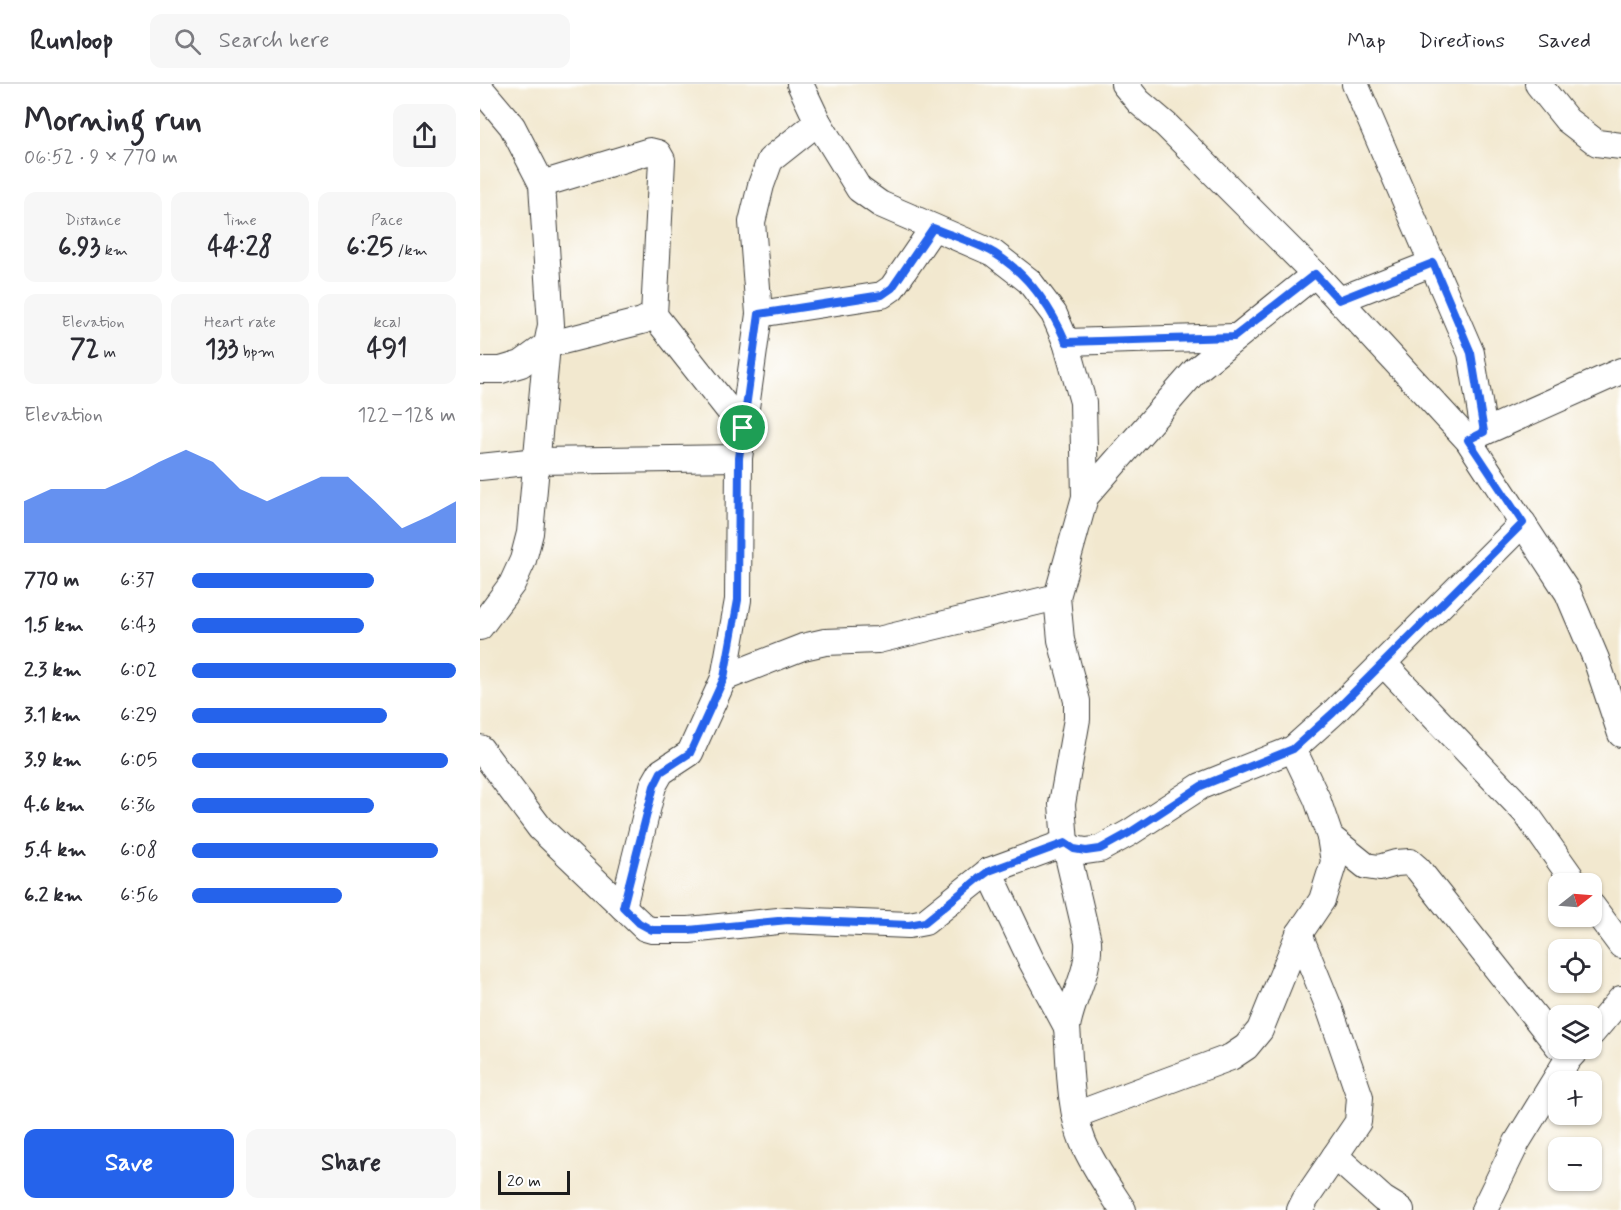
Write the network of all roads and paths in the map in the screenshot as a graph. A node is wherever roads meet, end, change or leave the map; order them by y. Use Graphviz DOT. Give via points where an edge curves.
graph roads {
  1 [pos="800,84"];
  2 [pos="1124,84"];
  3 [pos="1355,84"];
  4 [pos="1538,84"];
  5 [pos="480,88"];
  6 [pos="818,122"];
  7 [pos="1621,146"];
  8 [pos="542,184"];
  9 [pos="933,228"];
  10 [pos="1433,263"];
  11 [pos="1315,274"];
  12 [pos="1339,300"];
  13 [pos="759,314"];
  14 [pos="654,315"];
  15 [pos="1234,337"];
  16 [pos="1066,342"];
  17 [pos="547,345"];
  18 [pos="480,370"];
  19 [pos="1621,371"];
  20 [pos="743,428"];
  21 [pos="1476,436"];
  22 [pos="739,458"];
  23 [pos="537,460"];
  24 [pos="480,467"];
  25 [pos="1085,497"];
  26 [pos="1523,523"];
  27 [pos="1057,597"];
  28 [pos="480,627"];
  29 [pos="1383,663"];
  30 [pos="724,678"];
  31 [pos="1621,734"];
  32 [pos="480,748"];
  33 [pos="1293,749"];
  34 [pos="1330,837"];
  35 [pos="1065,843"];
  36 [pos="989,871"];
  37 [pos="1568,873"];
  38 [pos="623,907"];
  39 [pos="1602,919"];
  40 [pos="1299,934"];
  41 [pos="1621,945"];
  42 [pos="1621,999"];
  43 [pos="1602,1021"];
  44 [pos="1067,1027"];
  45 [pos="1548,1029"];
  46 [pos="1562,1059"];
  47 [pos="1075,1115"];
  48 [pos="1335,1156"];
  49 [pos="1123,1210"];
  50 [pos="1300,1210"];
  51 [pos="1401,1210"];
  52 [pos="1484,1210"];
  1 -- 6 [label="street"];
  2 -- 11 [label="street"];
  3 -- 10 [label="street"];
  4 -- 7 [label="street" via="1567,120 1597,143"];
  5 -- 8 [label="street" via="512,126"];
  6 -- 9 [label="street" via="859,189 880,204"];
  6 -- 13 [label="street" via="770,160 766,169 752,222"];
  8 -- 14 [label="street" via="650,152 658,153 662,160"];
  8 -- 17 [label="street" via="551,325"];
  9 -- 13 [label="street" via="892,288 882,295"];
  9 -- 16 [label="street" via="993,253 1029,281 1054,314"];
  10 -- 12 [label="street"];
  10 -- 21 [label="street" via="1471,353"];
  11 -- 12 [label="street"];
  11 -- 15 [label="street"];
  12 -- 21 [label="street"];
  13 -- 20 [label="street"];
  14 -- 17 [label="street"];
  14 -- 20 [label="street"];
  15 -- 16 [label="street"];
  15 -- 25 [label="street" via="1195,371"];
  16 -- 25 [label="street" via="1083,402"];
  17 -- 18 [label="street" via="521,364 501,370"];
  17 -- 23 [label="street"];
  19 -- 21 [label="street"];
  20 -- 22 [label="street"];
  21 -- 26 [label="street"];
  22 -- 23 [label="street"];
  22 -- 30 [label="street" via="738,600"];
  23 -- 24 [label="street"];
  23 -- 28 [label="street" via="530,533 523,560 512,584"];
  25 -- 27 [label="street"];
  26 -- 29 [label="street"];
  26 -- 31 [label="street" via="1568,593"];
  27 -- 30 [label="street" via="878,640 803,647"];
  27 -- 35 [label="street" via="1061,640 1077,701 1062,804"];
  29 -- 33 [label="street"];
  29 -- 37 [label="street" via="1525,812"];
  30 -- 38 [label="street" via="690,753 661,772 654,786"];
  32 -- 38 [label="street" via="540,828"];
  33 -- 34 [label="street"];
  33 -- 35 [label="street" via="1201,786 1100,849 1074,849"];
  34 -- 40 [label="street" via="1334,862 1325,891"];
  34 -- 45 [label="street" via="1366,866 1379,868 1410,862 1418,869"];
  35 -- 36 [label="street"];
  35 -- 44 [label="street" via="1089,954"];
  36 -- 38 [label="street" via="925,922 909,925 788,920 652,930"];
  36 -- 44 [label="street"];
  39 -- 41 [label="street"];
  40 -- 47 [label="street" via="1260,1030 1246,1047 1231,1057"];
  40 -- 48 [label="street" via="1360,1096 1358,1122"];
  42 -- 43 [label="street"];
  44 -- 47 [label="street"];
  46 -- 52 [label="street"];
  47 -- 49 [label="street" via="1089,1156"];
  48 -- 50 [label="street"];
  48 -- 51 [label="street"];
}
